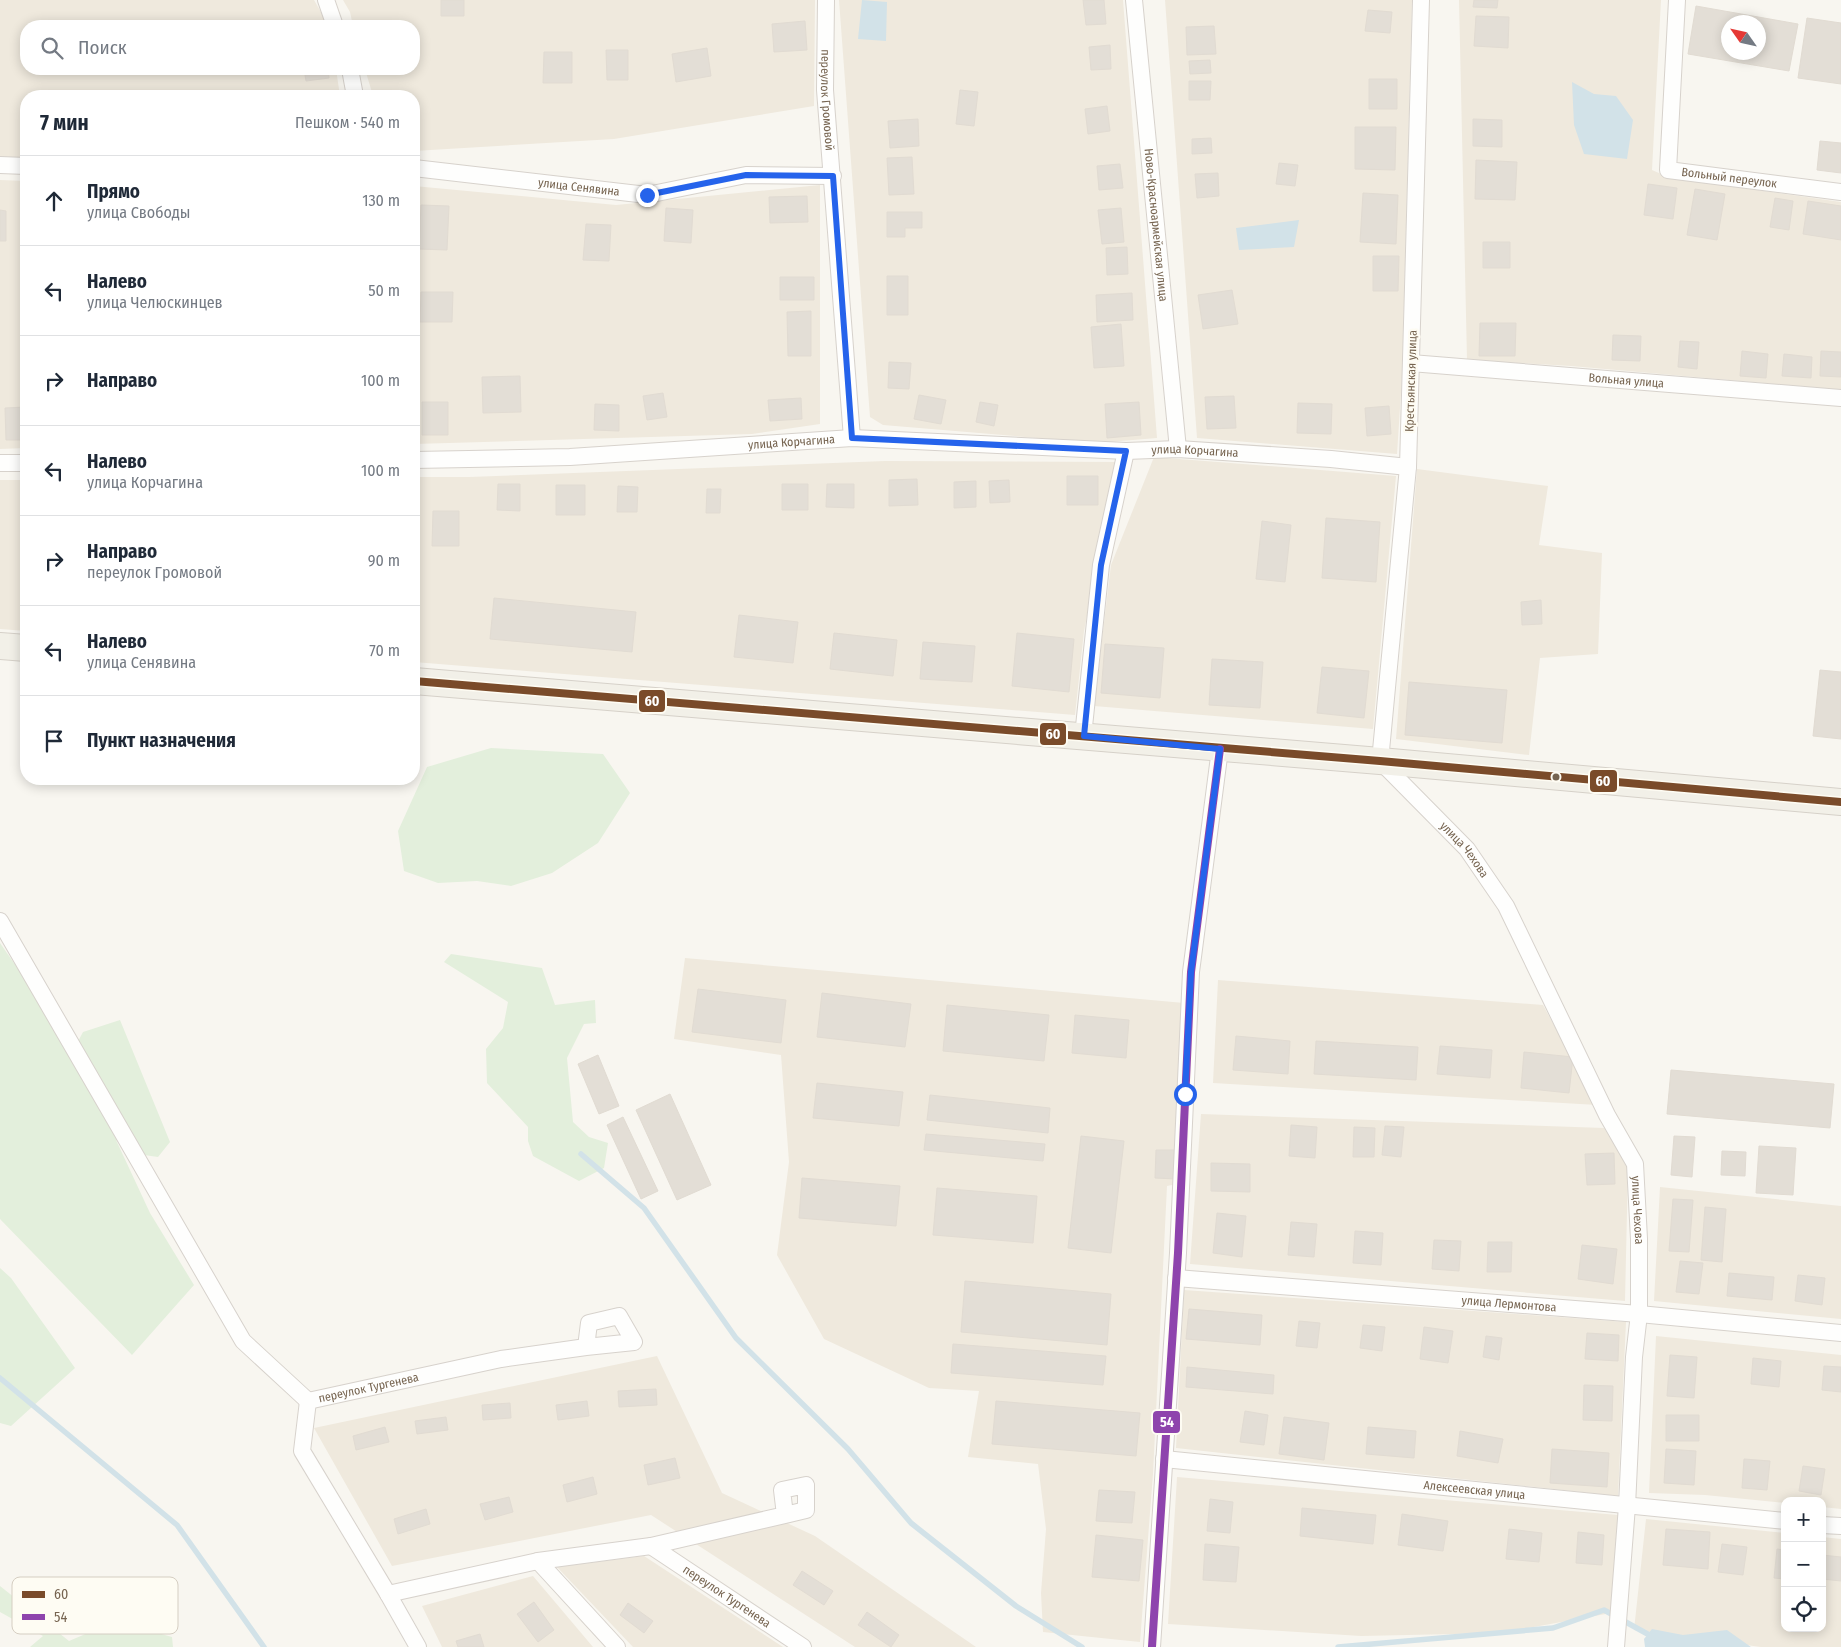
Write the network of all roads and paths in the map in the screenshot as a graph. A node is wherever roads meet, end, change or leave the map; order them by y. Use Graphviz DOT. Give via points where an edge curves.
graph roads {
  1 [pos="326,0"];
  2 [pos="826,0"];
  3 [pos="1134,0"];
  4 [pos="1422,0"];
  5 [pos="1677,0"];
  6 [pos="333,20"];
  7 [pos="351,75"];
  8 [pos="354,90"];
  9 [pos="0,165"];
  10 [pos="20,166"];
  11 [pos="420,169"];
  12 [pos="833,176"];
  13 [pos="1841,192"];
  14 [pos="1411,363"];
  15 [pos="1841,398"];
  16 [pos="852,438"];
  17 [pos="1178,449"];
  18 [pos="1126,451"];
  19 [pos="420,460"];
  20 [pos="20,462"];
  21 [pos="0,463"];
  22 [pos="1408,467"];
  23 [pos="0,646"];
  24 [pos="20,648"];
  25 [pos="420,681"];
  26 [pos="1084,736"];
  27 [pos="1220,749"];
  28 [pos="1380,761"];
  29 [pos="1841,802"];
  30 [pos="0,921"];
  31 [pos="1176,1278"];
  32 [pos="1639,1314"];
  33 [pos="1841,1333"];
  34 [pos="586,1347"];
  35 [pos="308,1401"];
  36 [pos="1164,1459"];
  37 [pos="1627,1506"];
  38 [pos="785,1515"];
  39 [pos="1781,1521"];
  40 [pos="1826,1525"];
  41 [pos="1841,1526"];
  42 [pos="652,1546"];
  43 [pos="538,1561"];
  44 [pos="388,1594"];
  45 [pos="418,1647"];
  46 [pos="617,1647"];
  47 [pos="803,1647"];
  48 [pos="1152,1647"];
  49 [pos="1616,1647"];
  1 -- 6 [label="street"];
  2 -- 12 [label="street, переулок Громовой" via="825,90"];
  3 -- 17 [label="street, Ново-Красноармейская улица"];
  4 -- 14 [label="street, Крестьянская улица"];
  5 -- 13 [label="street, Вольный переулок" via="1668,170"];
  7 -- 8 [label="street"];
  9 -- 10 [label="street"];
  11 -- 12 [label="street, улица Сенявина" via="647,195 746,175"];
  12 -- 16 [label="street, переулок Громовой"];
  14 -- 15 [label="street, Вольная улица"];
  14 -- 22 [label="street, Крестьянская улица"];
  16 -- 18 [label="street, улица Корчагина"];
  16 -- 19 [label="street, улица Корчагина" via="570,457"];
  17 -- 18 [label="street, улица Корчагина"];
  17 -- 22 [label="street, улица Корчагина"];
  18 -- 26 [label="street" via="1101,565"];
  20 -- 21 [label="street"];
  22 -- 28 [label="street, Крестьянская улица"];
  23 -- 24 [label="main road"];
  25 -- 26 [label="main road"];
  26 -- 27 [label="main road"];
  27 -- 28 [label="main road"];
  27 -- 31 [label="street" via="1191,972"];
  28 -- 29 [label="main road"];
  28 -- 32 [label="street, улица Чехова" via="1467,849 1506,906 1607,1115 1635,1164"];
  30 -- 35 [label="street" via="243,1342"];
  31 -- 32 [label="street, улица Лермонтова"];
  31 -- 36 [label="street"];
  32 -- 33 [label="street, улица Лермонтова"];
  32 -- 37 [label="street, улица Чехова"];
  34 -- 35 [label="street, переулок Тургенева" via="500,1359"];
  35 -- 44 [label="street, переулок Тургенева" via="302,1451"];
  36 -- 37 [label="street, Алексеевская улица"];
  36 -- 48 [label="street"];
  37 -- 39 [label="street, Алексеевская улица"];
  37 -- 49 [label="street, улица Чехова"];
  38 -- 42 [label="street"];
  40 -- 41 [label="street"];
  42 -- 43 [label="street"];
  42 -- 47 [label="street, переулок Тургенева"];
  43 -- 44 [label="street"];
  43 -- 46 [label="street"];
  44 -- 45 [label="street, переулок Тургенева"];
}
